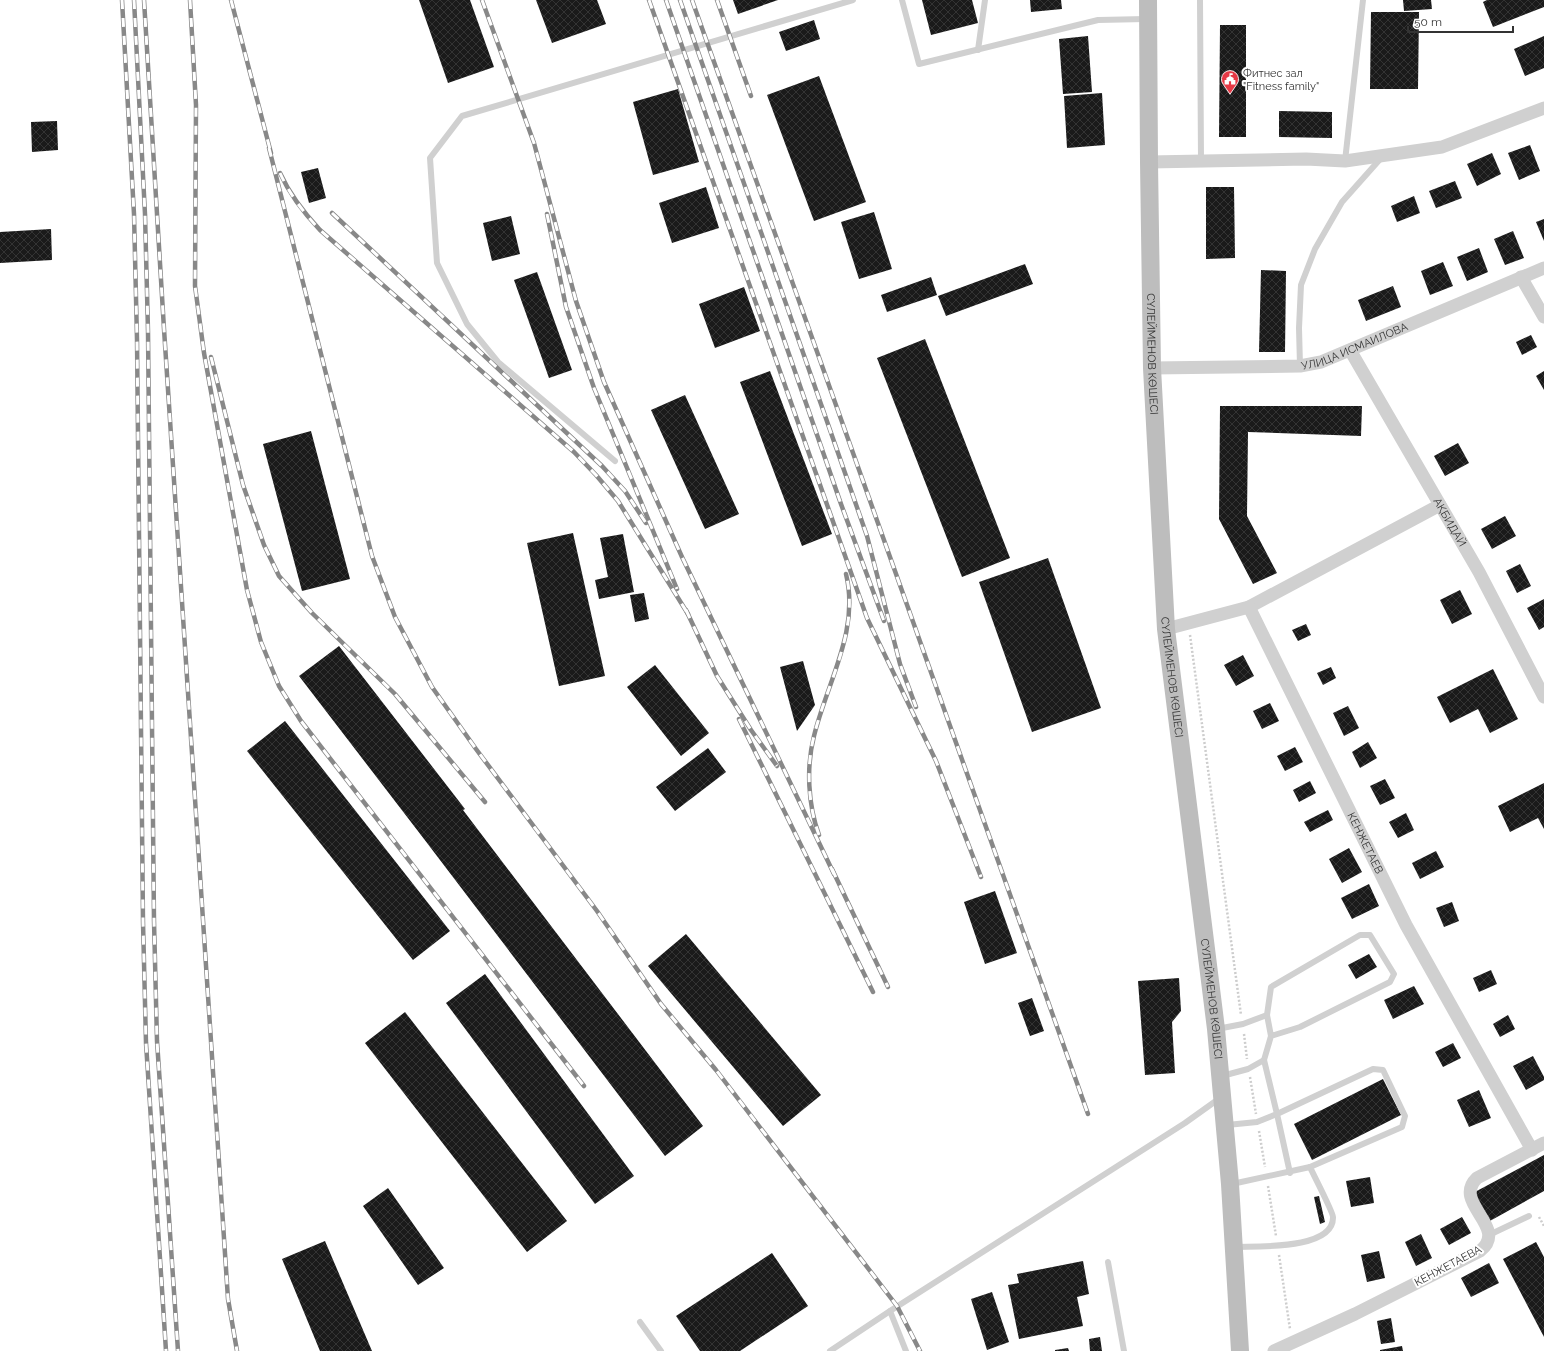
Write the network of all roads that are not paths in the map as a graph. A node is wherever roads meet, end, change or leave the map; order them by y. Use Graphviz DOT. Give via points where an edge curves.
graph roads {
  1 [pos="853,0"];
  2 [pos="902,0"];
  3 [pos="985,0"];
  4 [pos="1148,0"];
  5 [pos="1200,0"];
  6 [pos="1363,0"];
  7 [pos="1148,19"];
  8 [pos="978,50"];
  9 [pos="1544,108"];
  10 [pos="1384,155"];
  11 [pos="1201,161"];
  12 [pos="1345,161"];
  13 [pos="1149,162"];
  14 [pos="1544,268"];
  15 [pos="1521,277"];
  16 [pos="1544,317"];
  17 [pos="1350,350"];
  18 [pos="1300,366"];
  19 [pos="1152,368"];
  20 [pos="615,461"];
  21 [pos="1440,505"];
  22 [pos="1249,607"];
  23 [pos="1166,629"];
  24 [pos="1544,697"];
  25 [pos="1267,1015"];
  26 [pos="1216,1029"];
  27 [pos="1271,1036"];
  28 [pos="1264,1060"];
  29 [pos="1220,1076"];
  30 [pos="1222,1096"];
  31 [pos="1276,1114"];
  32 [pos="1225,1126"];
  33 [pos="1544,1143"];
  34 [pos="1532,1150"];
  35 [pos="1310,1168"];
  36 [pos="1290,1173"];
  37 [pos="1230,1184"];
  38 [pos="1529,1216"];
  39 [pos="1489,1235"];
  40 [pos="1234,1247"];
  41 [pos="1108,1262"];
  42 [pos="890,1311"];
  43 [pos="640,1322"];
  44 [pos="661,1351"];
  45 [pos="830,1351"];
  46 [pos="906,1351"];
  47 [pos="1124,1351"];
  48 [pos="1240,1351"];
  49 [pos="1274,1351"];
  1 -- 20 [label="lane" via="462,116 430,158 436,263 467,324 498,362"];
  2 -- 8 [label="lane" via="919,64"];
  3 -- 8 [label="lane"];
  4 -- 7 [label="street, СҮЛЕЙМЕНОВ КӨШЕСІ"];
  5 -- 11 [label="lane"];
  6 -- 12 [label="lane"];
  7 -- 8 [label="lane" via="1098,20"];
  7 -- 13 [label="street, СҮЛЕЙМЕНОВ КӨШЕСІ"];
  9 -- 10 [label="street" via="1442,148"];
  10 -- 12 [label="street"];
  10 -- 18 [label="lane" via="1342,202 1315,249 1301,285"];
  11 -- 12 [label="street"];
  11 -- 13 [label="street"];
  13 -- 19 [label="street, СҮЛЕЙМЕНОВ КӨШЕСІ"];
  14 -- 15 [label="street, УЛИЦА ИСМАИЛОВА"];
  15 -- 16 [label="street"];
  15 -- 17 [label="street, УЛИЦА ИСМАИЛОВА"];
  17 -- 18 [label="street, УЛИЦА ИСМАИЛОВА" via="1321,362"];
  17 -- 21 [label="street, АҚБИДАЙ"];
  18 -- 19 [label="street, УЛИЦА ИСМАИЛОВА"];
  19 -- 23 [label="street, СҮЛЕЙМЕНОВ КӨШЕСІ"];
  21 -- 22 [label="street"];
  21 -- 24 [label="street, АҚБИДАЙ" via="1479,572"];
  22 -- 23 [label="street"];
  22 -- 34 [label="street, КЕНЖЕТАЕВ" via="1406,925"];
  23 -- 26 [label="street, СҮЛЕЙМЕНОВ КӨШЕСІ"];
  25 -- 26 [label="lane" via="1243,1024"];
  25 -- 27 [label="lane"];
  25 -- 27 [label="lane" via="1271,987 1360,935 1370,935 1394,974 1390,982 1300,1027"];
  26 -- 29 [label="street, СҮЛЕЙМЕНОВ КӨШЕСІ"];
  27 -- 28 [label="lane"];
  28 -- 29 [label="lane" via="1248,1069"];
  28 -- 31 [label="lane"];
  29 -- 30 [label="street, СҮЛЕЙМЕНОВ КӨШЕСІ"];
  30 -- 32 [label="street, СҮЛЕЙМЕНОВ КӨШЕСІ"];
  30 -- 42 [label="lane" via="1185,1123"];
  31 -- 32 [label="lane" via="1257,1122"];
  31 -- 35 [label="lane" via="1373,1069 1382,1070 1405,1116 1402,1127"];
  31 -- 36 [label="lane"];
  32 -- 37 [label="street, СҮЛЕЙМЕНОВ КӨШЕСІ"];
  33 -- 34 [label="street, КЕНЖЕТАЕВА"];
  34 -- 39 [label="street, КЕНЖЕТАЕВА" via="1477,1178 1471,1187 1471,1199"];
  35 -- 36 [label="lane"];
  35 -- 40 [label="lane" via="1333,1217 1326,1233 1308,1242"];
  36 -- 37 [label="lane"];
  37 -- 40 [label="street, СҮЛЕЙМЕНОВ КӨШЕСІ"];
  38 -- 39 [label="lane"];
  39 -- 49 [label="street, КЕНЖЕТАЕВА" via="1489,1242 1480,1251 1355,1314"];
  40 -- 48 [label="street, СҮЛЕЙМЕНОВ КӨШЕСІ"];
  41 -- 47 [label="lane"];
  42 -- 45 [label="lane"];
  42 -- 46 [label="lane"];
  43 -- 44 [label="lane"];
}
